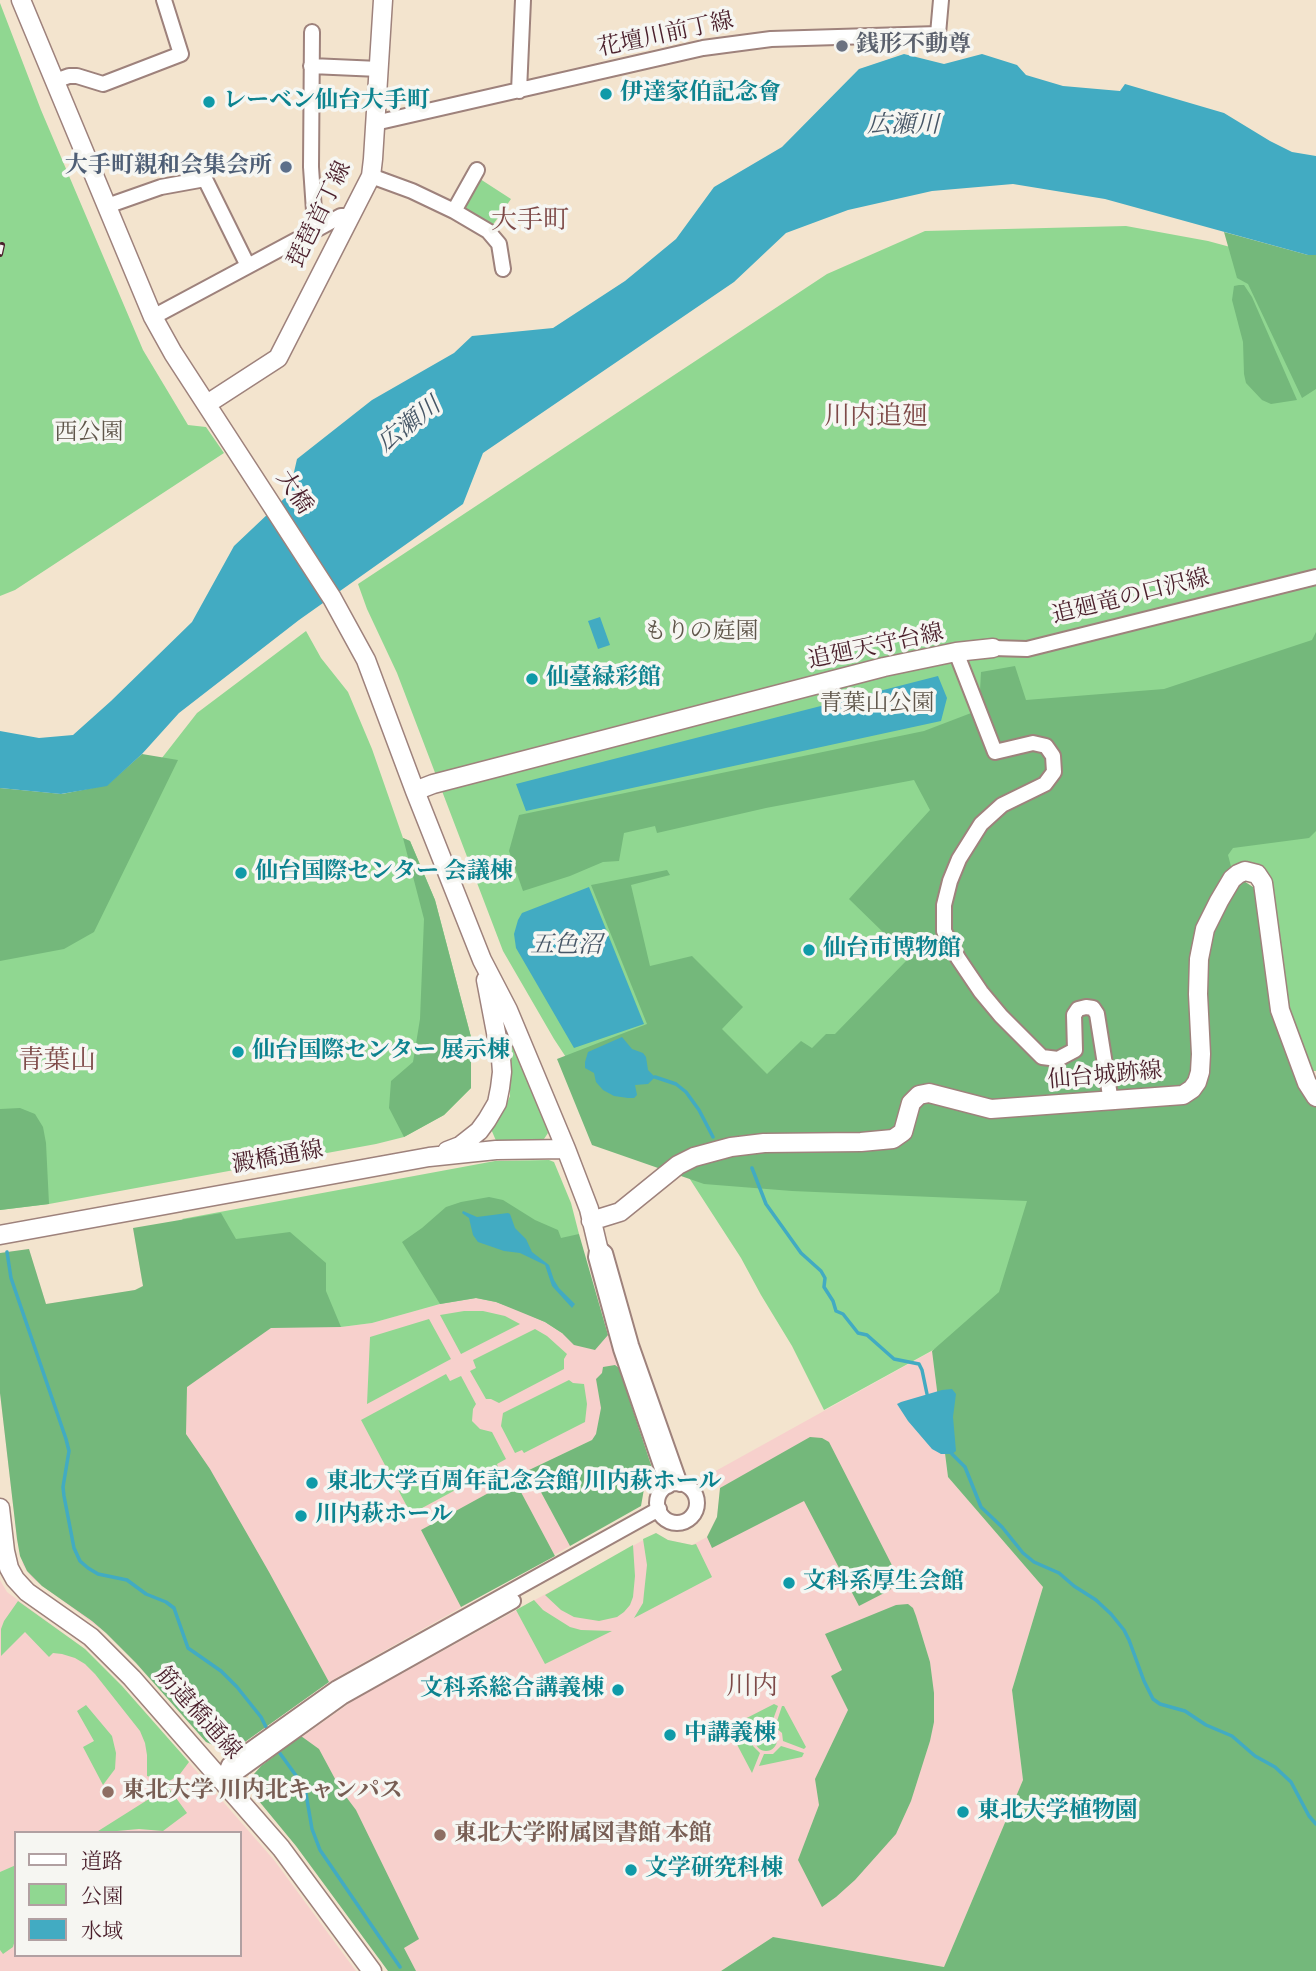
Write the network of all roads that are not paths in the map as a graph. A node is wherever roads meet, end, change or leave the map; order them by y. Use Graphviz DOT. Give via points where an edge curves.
graph roads {
  1 [pos="21,0"];
  2 [pos="163,0"];
  3 [pos="383,0"];
  4 [pos="523,0"];
  5 [pos="941,0"];
  6 [pos="312,32"];
  7 [pos="312,66"];
  8 [pos="379,69"];
  9 [pos="55,81"];
  10 [pos="519,91"];
  11 [pos="375,123"];
  12 [pos="477,170"];
  13 [pos="371,176"];
  14 [pos="107,206"];
  15 [pos="454,211"];
  16 [pos="350,216"];
  17 [pos="318,228"];
  18 [pos="248,266"];
  19 [pos="503,269"];
  20 [pos="153,317"];
  21 [pos="210,409"];
  22 [pos="1316,577"];
  23 [pos="993,648"];
  24 [pos="956,652"];
  25 [pos="415,790"];
  26 [pos="482,960"];
  27 [pos="1316,1097"];
  28 [pos="1111,1102"];
  29 [pos="566,1149"];
  30 [pos="429,1157"];
  31 [pos="591,1221"];
  32 [pos="0,1235"];
  33 [pos="598,1247"];
  34 [pos="674,1485"];
  35 [pos="0,1508"];
  36 [pos="661,1513"];
  37 [pos="223,1779"];
  38 [pos="372,1971"];
  1 -- 9 [label="street, 大橋"];
  2 -- 9 [label="street" via="181,54 103,84 77,76"];
  3 -- 8 [label="street, 琵琶首丁線"];
  4 -- 10 [label="street"];
  5 -- 10 [label="street, 花壇川前丁線" via="938,34 771,39 703,48"];
  6 -- 7 [label="street"];
  7 -- 8 [label="street"];
  7 -- 17 [label="street" via="311,167"];
  8 -- 11 [label="street, 琵琶首丁線"];
  9 -- 14 [label="street, 大橋"];
  10 -- 11 [label="street, 花壇川前丁線"];
  11 -- 13 [label="street, 琵琶首丁線"];
  12 -- 15 [label="street"];
  13 -- 15 [label="street"];
  13 -- 16 [label="street, 琵琶首丁線"];
  14 -- 18 [label="street" via="161,187 205,180"];
  14 -- 20 [label="street, 大橋"];
  15 -- 19 [label="street" via="488,231 499,244"];
  16 -- 17 [label="street"];
  16 -- 21 [label="street, 琵琶首丁線" via="278,358"];
  17 -- 18 [label="street"];
  18 -- 20 [label="street"];
  20 -- 21 [label="street, 大橋"];
  21 -- 25 [label="street, 大橋" via="332,598 366,660"];
  22 -- 23 [label="street, 追廻竜の口沢線" via="1027,649"];
  23 -- 24 [label="street, 追廻竜の口沢線"];
  24 -- 25 [label="street, 追廻天守台線"];
  24 -- 28 [label="street, 追廻天守台線" via="995,751 1033,743 1046,747 1053,756 1054,772 1045,784 1002,805 981,824 950,881 944,931 981,992 1042,1057 1058,1059 1075,1050 1074,1014 1078,1009 1093,1008"];
  25 -- 26 [label="street, 大橋"];
  26 -- 29 [label="street"];
  26 -- 30 [label="street" via="501,1059 497,1103 470,1139"];
  27 -- 28 [label="street, 仙台城跡線" via="1280,1010 1263,883 1257,874 1245,871 1232,879 1219,901 1199,959 1201,1054 1197,1082 1183,1095"];
  28 -- 31 [label="street, 仙台城跡線" via="991,1110 929,1093 919,1095 911,1103 903,1132 893,1139 764,1143 694,1157 620,1212"];
  29 -- 30 [label="street, 澱橋通線"];
  29 -- 31 [label="street"];
  30 -- 32 [label="street, 澱橋通線"];
  31 -- 33 [label="street"];
  33 -- 34 [label="street" via="605,1253"];
  34 -- 36 [label="street" via="658,1498"];
  34 -- 36 [label="street" via="694,1493 695,1512 681,1523"];
  35 -- 37 [label="street, 筋違橋通線" via="5,1551 15,1579 91,1637"];
  36 -- 37 [label="street" via="342,1697"];
  37 -- 38 [label="street, 筋違橋通線" via="281,1848"];
}
